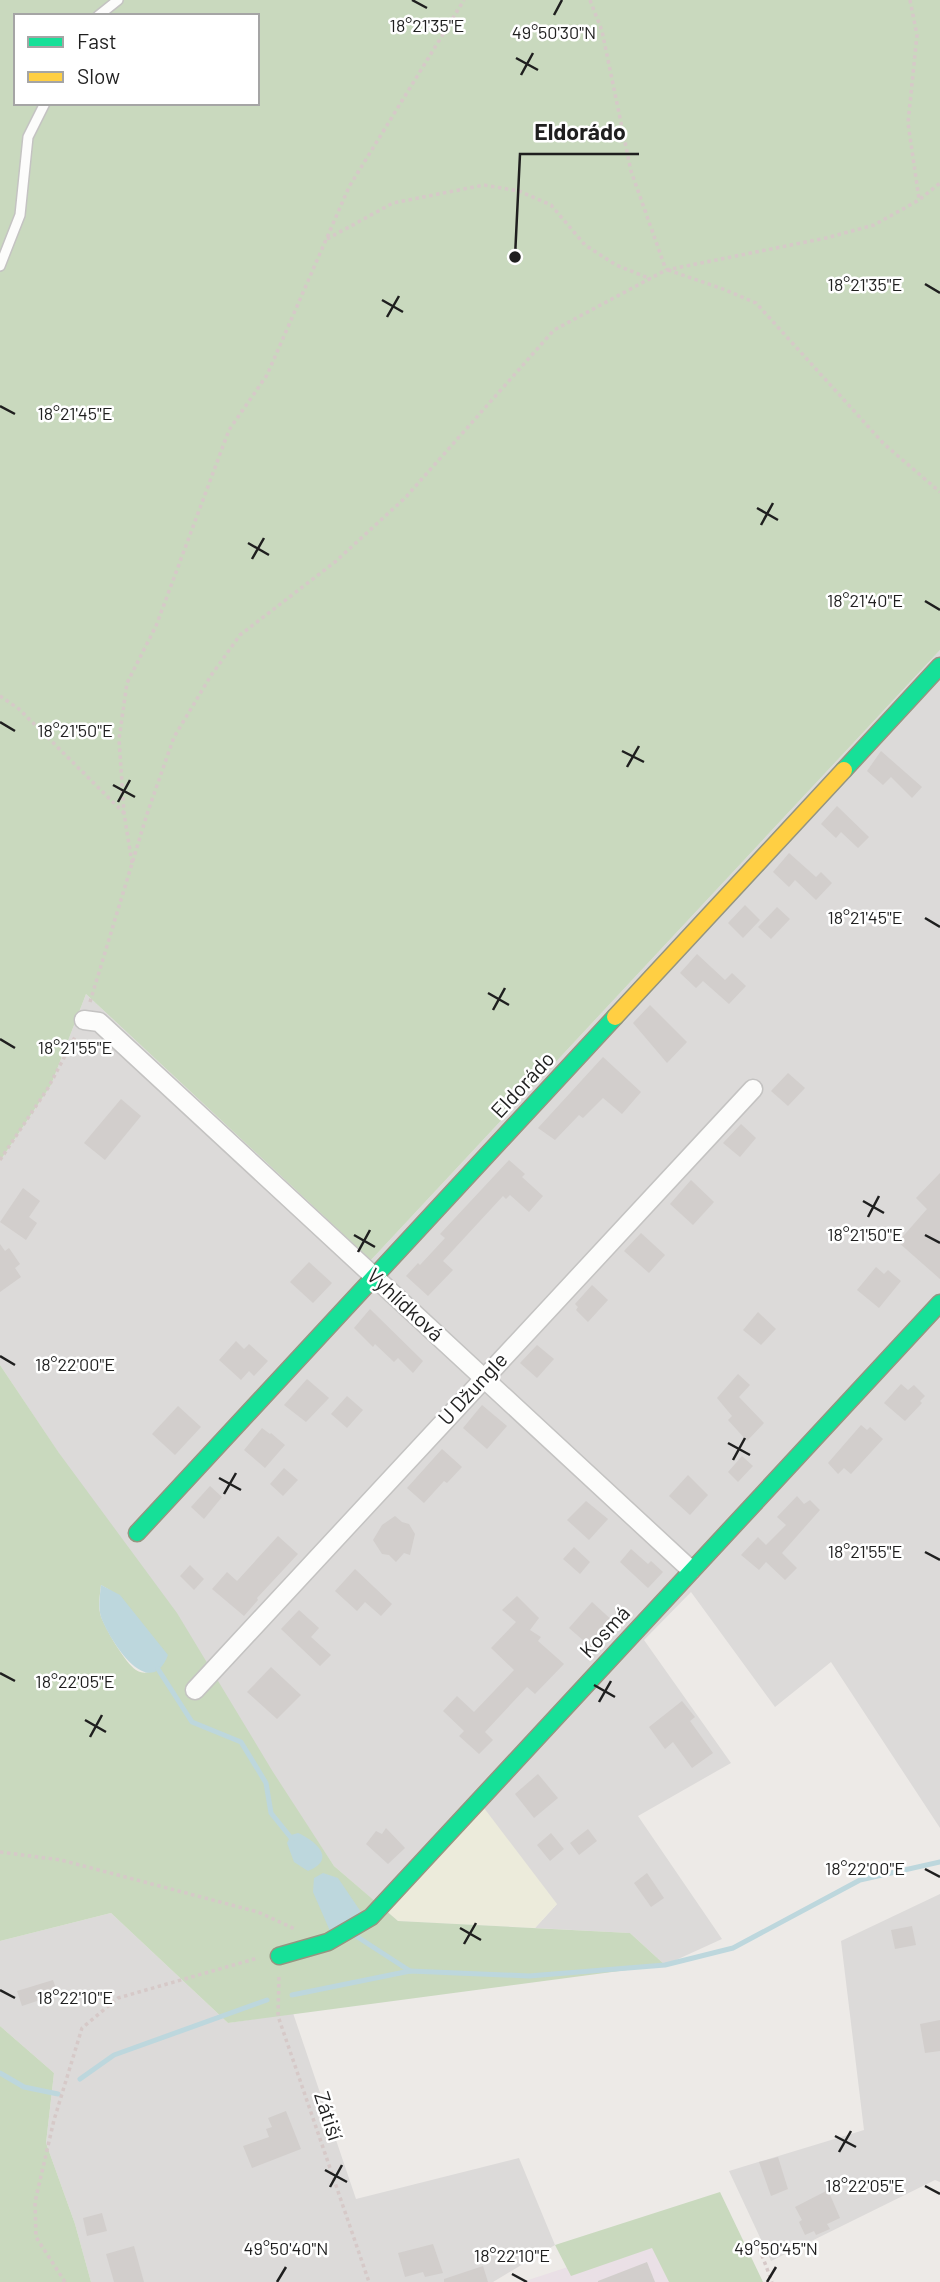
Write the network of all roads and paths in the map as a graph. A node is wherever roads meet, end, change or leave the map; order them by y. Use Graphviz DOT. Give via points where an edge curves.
graph roads {
  1 [pos="118,0"];
  2 [pos="464,0"];
  3 [pos="590,0"];
  4 [pos="910,0"];
  5 [pos="100,14"];
  6 [pos="44,105"];
  7 [pos="940,183"];
  8 [pos="919,200"];
  9 [pos="326,240"];
  10 [pos="0,266"];
  11 [pos="666,270"];
  12 [pos="651,279"];
  13 [pos="940,492"];
  14 [pos="940,666"];
  15 [pos="0,696"];
  16 [pos="124,813"];
  17 [pos="132,865"];
  18 [pos="84,1020"];
  19 [pos="753,1089"];
  20 [pos="0,1160"];
  21 [pos="374,1276"];
  22 [pos="940,1303"];
  23 [pos="484,1377"];
  24 [pos="137,1533"];
  25 [pos="691,1570"];
  26 [pos="195,1690"];
  27 [pos="0,1852"];
  28 [pos="325,1943"];
  29 [pos="279,1956"];
  30 [pos="757,2242"];
  31 [pos="65,2282"];
  32 [pos="369,2282"];
  33 [pos="772,2282"];
  1 -- 5 [label="lane"];
  2 -- 9 [label="path" via="349,187"];
  3 -- 11 [label="path" via="602,31 631,171"];
  4 -- 8 [label="path" via="917,35 908,123"];
  6 -- 10 [label="lane" via="28,137 20,215"];
  7 -- 8 [label="path"];
  8 -- 11 [label="path" via="874,225"];
  9 -- 12 [label="path" via="393,203 484,185 519,191 551,205 585,245 616,265"];
  9 -- 16 [label="path" via="267,375 229,430 156,625 127,683 119,739"];
  11 -- 12 [label="path"];
  11 -- 13 [label="path" via="756,303 884,444"];
  12 -- 17 [label="path" via="554,330 405,498 335,562 240,635 174,737"];
  14 -- 21 [label="street, Eldorádo"];
  15 -- 16 [label="path" via="19,709"];
  16 -- 17 [label="path"];
  17 -- 18 [label="path"];
  18 -- 20 [label="path" via="48,1088"];
  18 -- 21 [label="street, Vyhlídková" via="99,1022"];
  19 -- 23 [label="street, U Džungle"];
  21 -- 23 [label="street, Vyhlídková"];
  21 -- 24 [label="street, Eldorádo"];
  22 -- 25 [label="street, Kosmá"];
  23 -- 25 [label="street, Vyhlídková"];
  23 -- 26 [label="street, U Džungle"];
  25 -- 28 [label="street, Kosmá" via="371,1917"];
  27 -- 28 [label="path" via="61,1860 258,1912"];
  28 -- 29 [label="street, Kosmá"];
  29 -- 31 [label="path" via="118,1998 82,2028 35,2202 36,2237"];
  29 -- 32 [label="path, Zátiší" via="278,2017"];
  30 -- 33 [label="path"];
}
